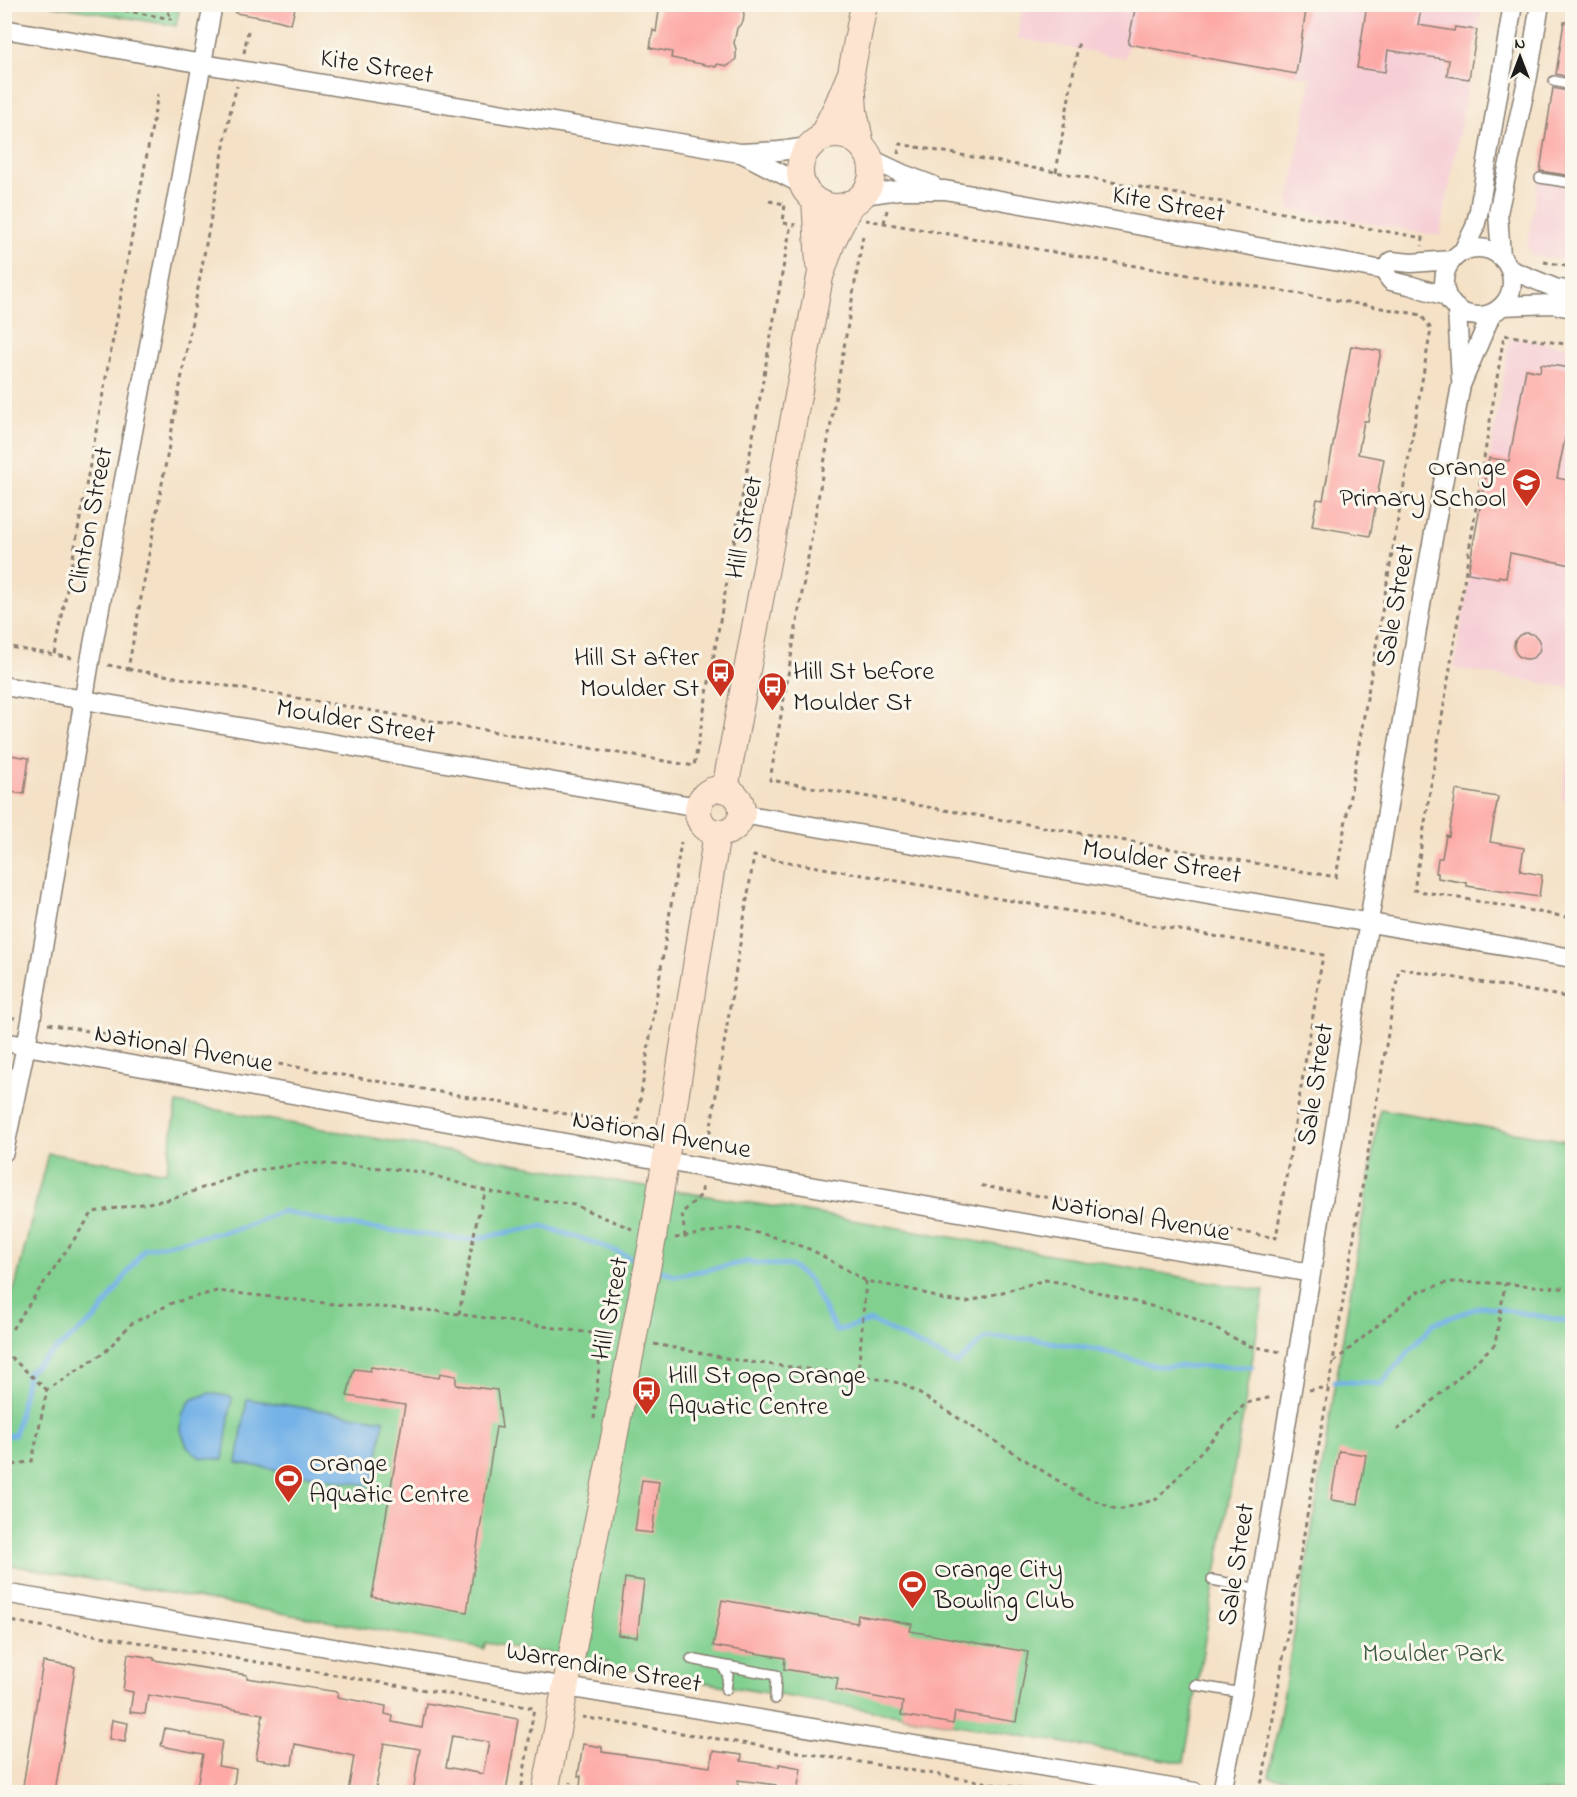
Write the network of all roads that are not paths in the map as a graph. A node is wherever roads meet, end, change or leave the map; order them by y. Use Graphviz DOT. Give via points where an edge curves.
graph roads {
  1 [pos="213,4"];
  2 [pos="864,4"];
  3 [pos="1513,4"];
  4 [pos="1540,4"];
  5 [pos="4,28"];
  6 [pos="203,64"];
  7 [pos="851,73"];
  8 [pos="1554,81"];
  9 [pos="1572,85"];
  10 [pos="815,143"];
  11 [pos="865,152"];
  12 [pos="740,153"];
  13 [pos="1540,178"];
  14 [pos="1572,183"];
  15 [pos="945,190"];
  16 [pos="809,192"];
  17 [pos="857,199"];
  18 [pos="827,231"];
  19 [pos="1458,256"];
  20 [pos="1506,263"];
  21 [pos="1383,270"];
  22 [pos="1572,291"];
  23 [pos="1451,303"];
  24 [pos="1572,308"];
  25 [pos="1497,311"];
  26 [pos="1461,385"];
  27 [pos="4,686"];
  28 [pos="84,700"];
  29 [pos="725,789"];
  30 [pos="698,807"];
  31 [pos="742,814"];
  32 [pos="717,832"];
  33 [pos="1368,923"];
  34 [pos="1572,958"];
  35 [pos="4,1042"];
  36 [pos="26,1046"];
  37 [pos="4,1152"];
  38 [pos="665,1161"];
  39 [pos="1311,1273"];
  40 [pos="1212,1580"];
  41 [pos="1259,1588"];
  42 [pos="4,1593"];
  43 [pos="692,1659"];
  44 [pos="721,1665"];
  45 [pos="1195,1685"];
  46 [pos="565,1687"];
  47 [pos="726,1690"];
  48 [pos="1242,1693"];
  49 [pos="775,1699"];
  50 [pos="545,1792"];
  51 [pos="1195,1792"];
  52 [pos="1222,1792"];
  1 -- 6 [label="street, Clinton Street"];
  2 -- 7 [label="street"];
  3 -- 19 [label="street" via="1479,210 1475,227"];
  4 -- 20 [label="street" via="1498,213"];
  5 -- 6 [label="street, Kite Street"];
  6 -- 12 [label="street, Kite Street"];
  6 -- 28 [label="street, Clinton Street"];
  7 -- 10 [label="street"];
  7 -- 11 [label="street" via="854,111"];
  8 -- 9 [label="lane"];
  10 -- 11 [label="street" via="831,135 842,136 852,139"];
  10 -- 12 [label="street, Kite Street" via="779,151"];
  10 -- 16 [label="street" via="800,165 800,175"];
  11 -- 15 [label="street, Kite Street" via="895,170"];
  11 -- 17 [label="street" via="872,168 871,177"];
  12 -- 16 [label="street, Kite Street"];
  13 -- 14 [label="lane"];
  15 -- 17 [label="street, Kite Street" via="891,191"];
  15 -- 21 [label="street, Kite Street"];
  16 -- 17 [label="street" via="826,205 839,206"];
  16 -- 18 [label="street, Hill Street"];
  17 -- 18 [label="street, Hill Street"];
  18 -- 29 [label="street, Hill Street"];
  19 -- 20 [label="street" via="1473,248 1483,248"];
  19 -- 21 [label="street, Kite Street" via="1419,262 1392,261"];
  19 -- 23 [label="street" via="1444,277"];
  20 -- 22 [label="street" via="1555,288"];
  20 -- 25 [label="street" via="1513,289"];
  21 -- 23 [label="street, Kite Street" via="1390,281"];
  23 -- 25 [label="street" via="1467,315 1479,317"];
  23 -- 26 [label="street, Sale Street"];
  24 -- 25 [label="street" via="1551,304"];
  25 -- 26 [label="street, Sale Street"];
  26 -- 33 [label="street, Sale Street"];
  27 -- 28 [label="street, Moulder Street"];
  28 -- 30 [label="street, Moulder Street"];
  28 -- 36 [label="street, Clinton Street"];
  29 -- 30 [label="street" via="711,790"];
  29 -- 31 [label="street" via="736,795"];
  30 -- 32 [label="street" via="704,826"];
  31 -- 32 [label="street" via="736,826"];
  31 -- 33 [label="street, Moulder Street"];
  32 -- 38 [label="street, Hill Street"];
  33 -- 34 [label="street, Moulder Street"];
  33 -- 39 [label="street, Sale Street"];
  35 -- 36 [label="street, National Avenue"];
  36 -- 37 [label="street, Clinton Street"];
  36 -- 38 [label="street, National Avenue"];
  38 -- 39 [label="street, National Avenue"];
  38 -- 46 [label="street, Hill Street" via="652,1246"];
  39 -- 41 [label="street, Sale Street"];
  40 -- 41 [label="lane"];
  41 -- 48 [label="street, Sale Street"];
  42 -- 46 [label="street, Warrendine Street"];
  43 -- 44 [label="lane"];
  44 -- 47 [label="lane" via="728,1675"];
  44 -- 49 [label="lane" via="776,1675"];
  45 -- 48 [label="lane"];
  46 -- 50 [label="street, Hill Street"];
  46 -- 51 [label="street, Warrendine Street"];
  48 -- 52 [label="street, Sale Street"];
}
